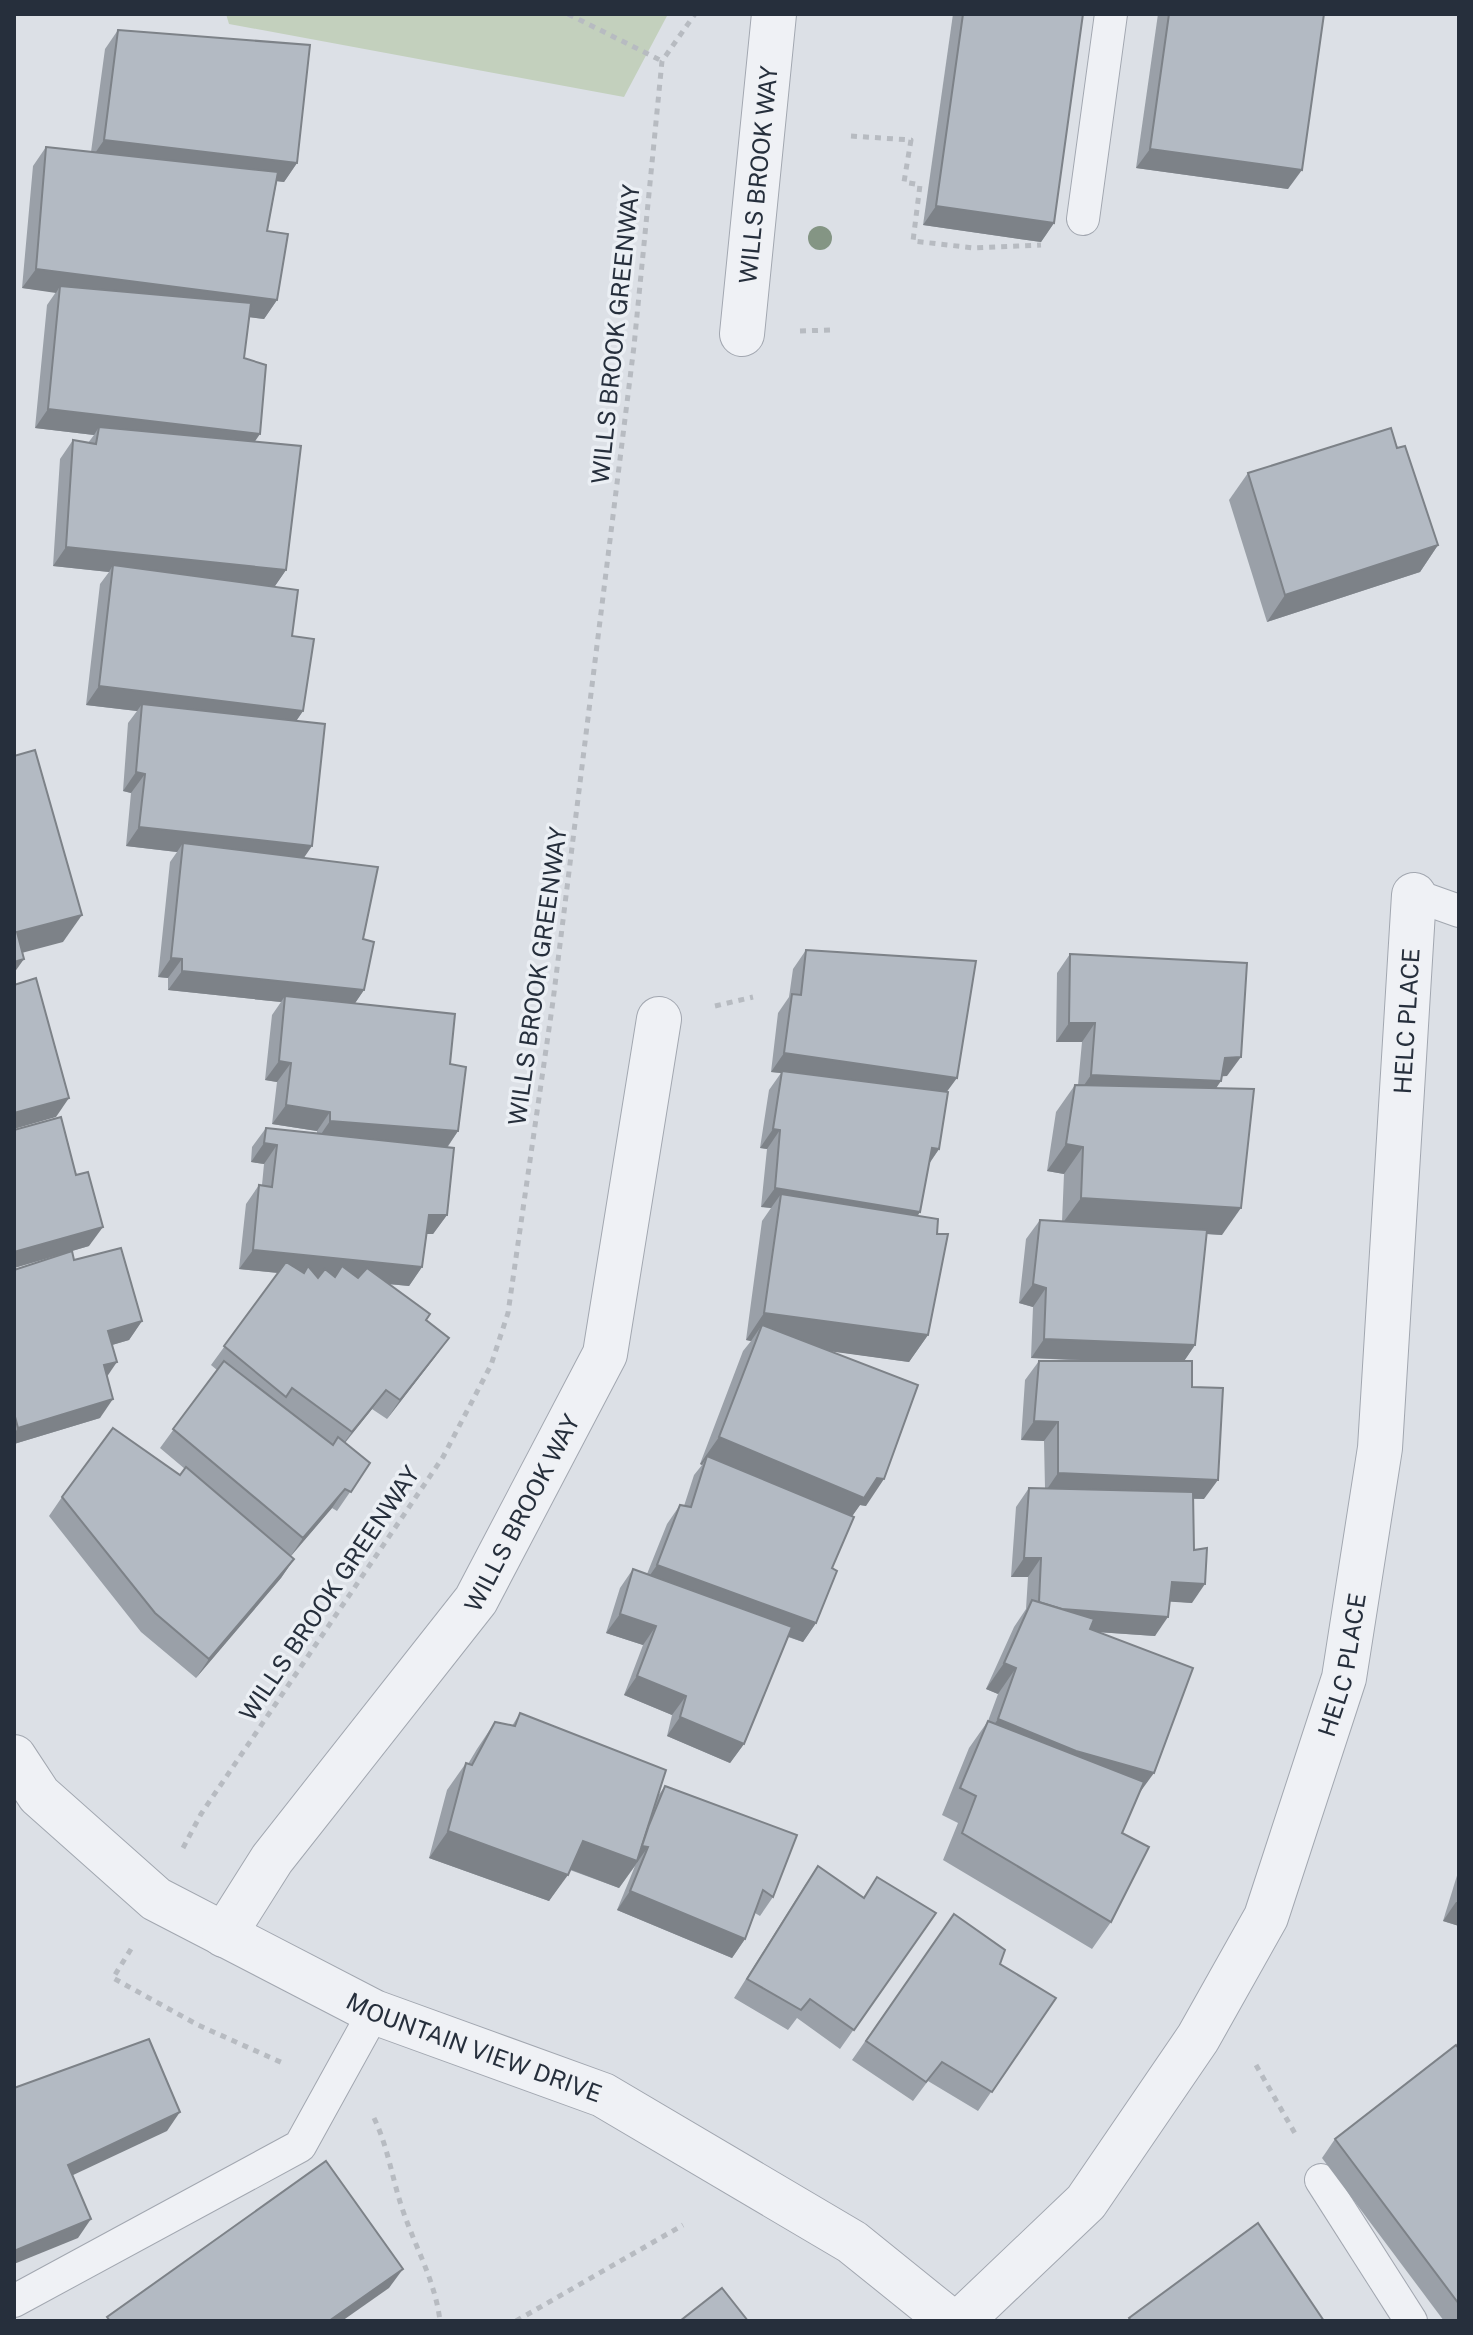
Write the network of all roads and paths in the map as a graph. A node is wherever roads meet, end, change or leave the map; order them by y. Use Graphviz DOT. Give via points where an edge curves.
graph roads {
  1 [pos="568,14"];
  2 [pos="695,14"];
  3 [pos="774,14"];
  4 [pos="1111,14"];
  5 [pos="662,61"];
  6 [pos="851,136"];
  7 [pos="1083,219"];
  8 [pos="742,334"];
  9 [pos="1414,895"];
  10 [pos="1459,911"];
  11 [pos="659,1019"];
  12 [pos="14,1757"];
  13 [pos="182,1850"];
  14 [pos="224,1935"];
  15 [pos="134,1943"];
  16 [pos="374,2012"];
  17 [pos="1256,2065"];
  18 [pos="335,2086"];
  19 [pos="1321,2180"];
  20 [pos="683,2225"];
  21 [pos="14,2301"];
  22 [pos="440,2321"];
  23 [pos="516,2321"];
  24 [pos="950,2321"];
  25 [pos="961,2321"];
  26 [pos="1411,2321"];
  1 -- 5 [label="path"];
  2 -- 5 [label="path, WILLS BROOK GREENWAY"];
  3 -- 8 [label="street, WILLS BROOK WAY"];
  4 -- 7 [label="lane"];
  5 -- 13 [label="path, WILLS BROOK GREENWAY" via="634,346 555,985 508,1313 491,1365 443,1457 201,1814"];
  6 -- 7 [label="path" via="911,140 904,182 920,185 913,241 974,248 1045,244"];
  9 -- 10 [label="lane"];
  9 -- 25 [label="street, HELC PLACE" via="1380,1448 1344,1678 1266,1917 1198,2038 1086,2202"];
  11 -- 14 [label="street, WILLS BROOK WAY" via="605,1354 476,1600 272,1859"];
  12 -- 14 [label="street, MOUNTAIN VIEW DRIVE" via="39,1795 156,1899"];
  14 -- 16 [label="street, MOUNTAIN VIEW DRIVE"];
  15 -- 18 [label="path" via="113,1978 198,2025"];
  16 -- 18 [label="lane"];
  16 -- 24 [label="street, MOUNTAIN VIEW DRIVE" via="603,2095 852,2242"];
  17 -- 19 [label="path"];
  18 -- 21 [label="lane" via="300,2146"];
  18 -- 22 [label="path" via="368,2105 382,2135 402,2209 437,2294"];
  19 -- 26 [label="lane"];
  20 -- 23 [label="path"];
}
